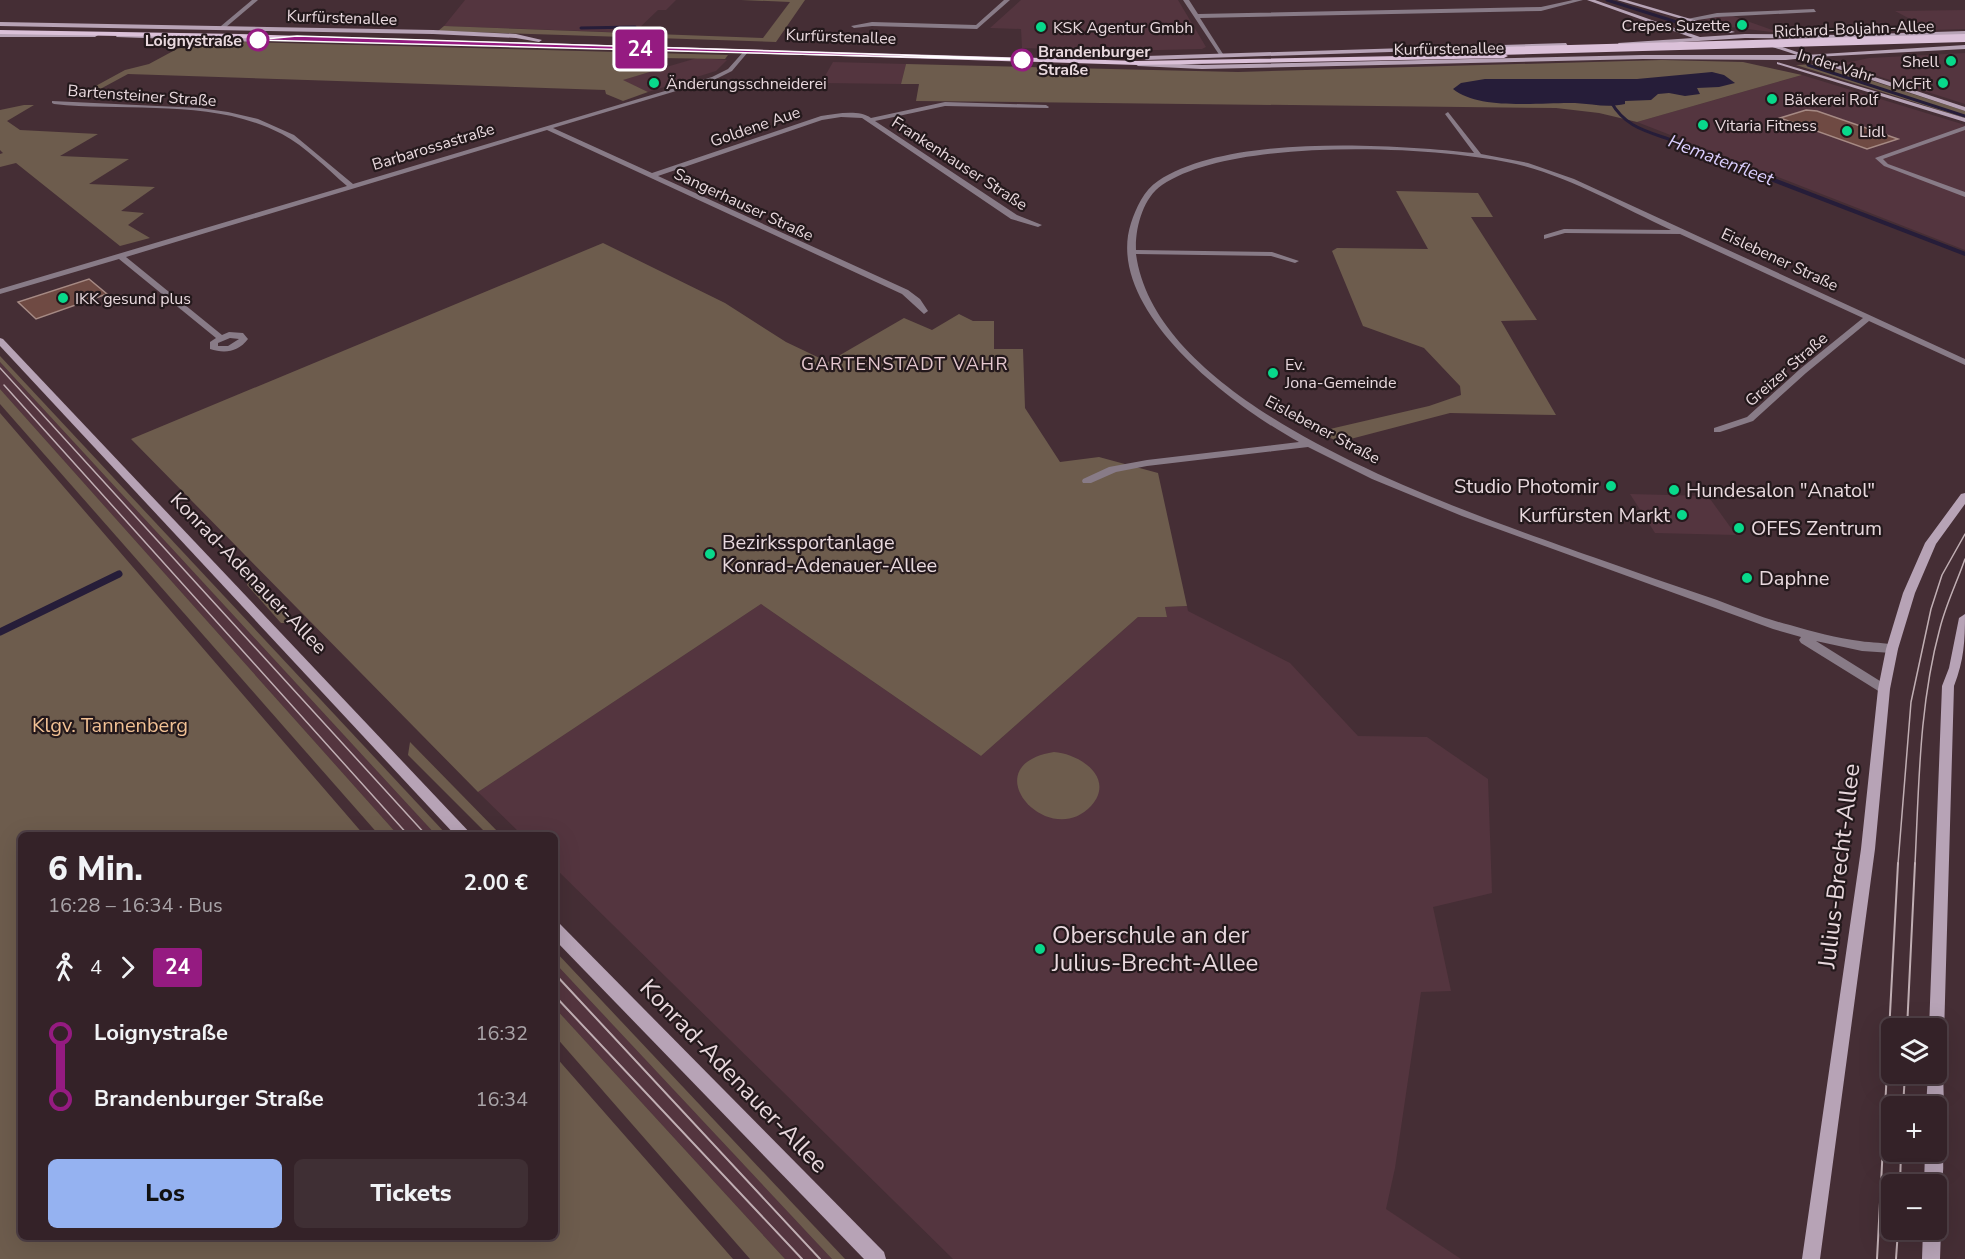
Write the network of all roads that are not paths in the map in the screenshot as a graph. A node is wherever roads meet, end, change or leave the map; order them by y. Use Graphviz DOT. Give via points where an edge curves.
graph roads {
  1 [pos="255,0"];
  2 [pos="1007,0"];
  3 [pos="1186,0"];
  4 [pos="1580,0"];
  5 [pos="1590,0"];
  6 [pos="1620,0"];
  7 [pos="1814,11"];
  8 [pos="1197,16"];
  9 [pos="1685,20"];
  10 [pos="854,26"];
  11 [pos="223,27"];
  12 [pos="0,30"];
  13 [pos="1965,33"];
  14 [pos="1745,36"];
  15 [pos="1699,38"];
  16 [pos="1965,38"];
  17 [pos="539,40"];
  18 [pos="1744,45"];
  19 [pos="1965,45"];
  20 [pos="1756,50"];
  21 [pos="745,52"];
  22 [pos="1501,53"];
  23 [pos="1220,54"];
  24 [pos="1808,57"];
  25 [pos="1762,58"];
  26 [pos="1139,61"];
  27 [pos="54,102"];
  28 [pos="1046,107"];
  29 [pos="1965,109"];
  30 [pos="1448,114"];
  31 [pos="870,120"];
  32 [pos="1965,120"];
  33 [pos="547,128"];
  34 [pos="1965,128"];
  35 [pos="1478,156"];
  36 [pos="651,176"];
  37 [pos="351,186"];
  38 [pos="1965,195"];
  39 [pos="1038,225"];
  40 [pos="1683,232"];
  41 [pos="1547,237"];
  42 [pos="1132,252"];
  43 [pos="120,256"];
  44 [pos="1295,261"];
  45 [pos="0,292"];
  46 [pos="924,311"];
  47 [pos="1868,318"];
  48 [pos="221,338"];
  49 [pos="0,341"];
  50 [pos="1965,362"];
  51 [pos="1717,430"];
  52 [pos="1310,444"];
  53 [pos="1087,481"];
  54 [pos="1965,496"];
  55 [pos="1965,618"];
  56 [pos="1777,626"];
  57 [pos="1892,650"];
  58 [pos="1884,689"];
  59 [pos="462,832"];
  60 [pos="558,932"];
  61 [pos="1938,1018"];
  62 [pos="1932,1240"];
  63 [pos="877,1259"];
  64 [pos="1811,1259"];
  65 [pos="1931,1259"];
  1 -- 11 [label="street"];
  2 -- 10 [label="street" via="977,27"];
  3 -- 8 [label="street"];
  4 -- 8 [label="street" via="1541,9"];
  5 -- 15 [label="main road, In der Vahr"];
  6 -- 9 [label="main road"];
  7 -- 9 [label="street"];
  8 -- 23 [label="street"];
  9 -- 14 [label="main road"];
  11 -- 12 [label="main road, Kurfürstenallee"];
  11 -- 17 [label="main road, Kurfürstenallee" via="439,32"];
  12 -- 17 [label="main road, Kurfürstenallee" via="167,29"];
  12 -- 21 [label="main road, Kurfürstenallee"];
  13 -- 14 [label="main road, Richard-Boljahn-Allee" via="1841,38"];
  14 -- 15 [label="main road, Kurfürstenallee"];
  14 -- 24 [label="main road, In der Vahr"];
  15 -- 23 [label="main road, Kurfürstenallee" via="1626,44"];
  15 -- 25 [label="main road, In der Vahr"];
  16 -- 18 [label="main road, Richard-Boljahn-Allee, bridge"];
  17 -- 26 [label="main road, Kurfürstenallee"];
  18 -- 22 [label="main road, Kurfürstenallee, bridge"];
  19 -- 20 [label="main road, Richard-Boljahn-Allee"];
  19 -- 24 [label="main road, Richard-Boljahn-Allee"];
  20 -- 22 [label="main road, Kurfürstenallee"];
  21 -- 26 [label="main road, Kurfürstenallee"];
  21 -- 33 [label="street, Barbarossastraße" via="730,70 714,78"];
  22 -- 26 [label="main road, Kurfürstenallee"];
  23 -- 26 [label="main road, Kurfürstenallee"];
  24 -- 25 [label="main road"];
  24 -- 29 [label="main road, In der Vahr"];
  25 -- 26 [label="main road, Kurfürstenallee" via="1202,67"];
  25 -- 32 [label="main road, In der Vahr"];
  27 -- 37 [label="street, Bartensteiner Straße" via="199,111 249,120 285,133"];
  28 -- 31 [label="street" via="945,104"];
  30 -- 35 [label="street"];
  31 -- 36 [label="street, Goldene Aue" via="841,115 821,118"];
  31 -- 39 [label="street, Frankenhauser Straße" via="1014,218"];
  33 -- 36 [label="street, Sangerhauser Straße"];
  33 -- 37 [label="street, Barbarossastraße"];
  34 -- 38 [label="street" via="1878,158 1886,165"];
  35 -- 40 [label="street, Eislebener Straße" via="1538,167"];
  35 -- 42 [label="street, Eislebener Straße" via="1328,148 1233,156 1196,164 1161,182 1150,193 1134,225"];
  36 -- 46 [label="street, Sangerhauser Straße" via="905,292"];
  37 -- 43 [label="street, Barbarossastraße"];
  40 -- 41 [label="street" via="1564,231"];
  40 -- 47 [label="street, Eislebener Straße"];
  42 -- 44 [label="street" via="1272,254"];
  42 -- 52 [label="street, Eislebener Straße" via="1149,305 1178,345 1253,410"];
  43 -- 45 [label="street, Barbarossastraße"];
  43 -- 48 [label="street"];
  47 -- 50 [label="street, Eislebener Straße"];
  47 -- 51 [label="street, Greizer Straße" via="1750,419"];
  49 -- 59 [label="main road, Konrad-Adenauer-Allee"];
  52 -- 53 [label="street" via="1147,463 1113,469"];
  52 -- 56 [label="street, Eislebener Straße" via="1444,505"];
  54 -- 57 [label="main road, Julius-Brecht-Allee" via="1931,543 1909,593"];
  55 -- 61 [label="main road" via="1948,686"];
  56 -- 57 [label="street, Eislebener Straße" via="1864,648"];
  56 -- 58 [label="street, Eislebener Straße" via="1821,648"];
  57 -- 58 [label="main road, Julius-Brecht-Allee"];
  58 -- 64 [label="main road, Julius-Brecht-Allee" via="1869,839"];
  60 -- 63 [label="main road, Konrad-Adenauer-Allee"];
  62 -- 65 [label="main road"];
}
